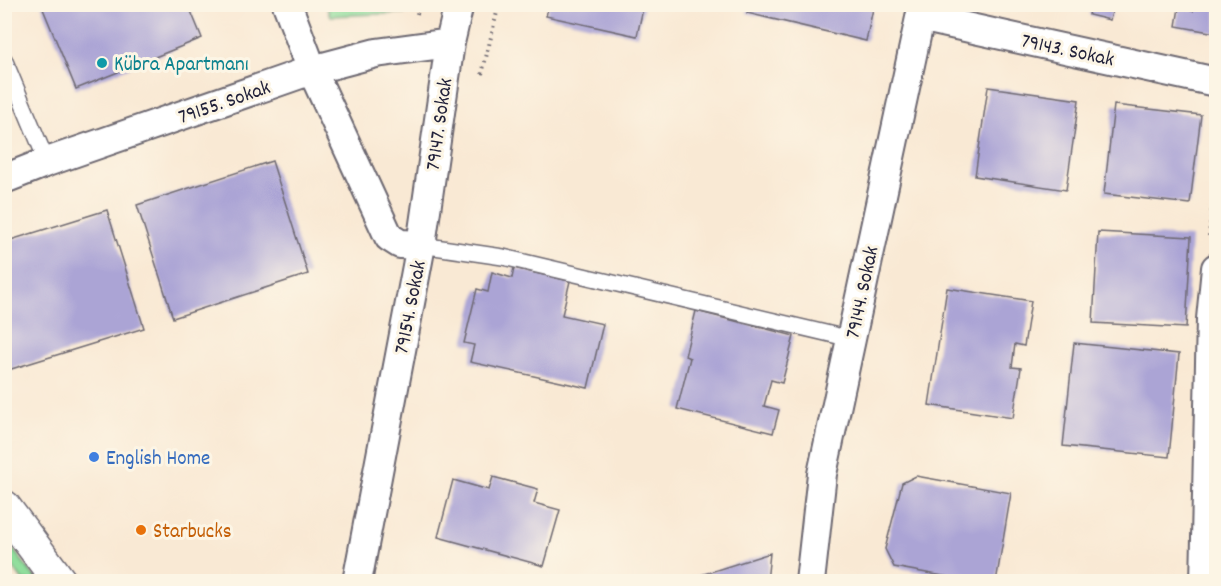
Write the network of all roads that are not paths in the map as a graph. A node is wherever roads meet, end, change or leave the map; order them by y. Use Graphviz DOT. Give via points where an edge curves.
graph roads {
  1 [pos="287,4"];
  2 [pos="459,4"];
  3 [pos="922,11"];
  4 [pos="450,43"];
  5 [pos="4,59"];
  6 [pos="312,70"];
  7 [pos="1216,82"];
  8 [pos="47,162"];
  9 [pos="4,179"];
  10 [pos="421,245"];
  11 [pos="1216,268"];
  12 [pos="1214,320"];
  13 [pos="850,339"];
  14 [pos="4,507"];
  15 [pos="60,582"];
  16 [pos="357,582"];
  17 [pos="810,582"];
  18 [pos="1205,582"];
  1 -- 6 [label="street, 79154. Sokak"];
  2 -- 4 [label="street, 79147. Sokak"];
  3 -- 7 [label="street, 79143. Sokak"];
  3 -- 13 [label="street, 79144. Sokak"];
  4 -- 6 [label="street, 79155. Sokak" via="376,53"];
  4 -- 10 [label="street, 79147. Sokak"];
  5 -- 8 [label="lane"];
  6 -- 8 [label="street, 79155. Sokak"];
  6 -- 10 [label="street, 79154. Sokak" via="389,237 400,244"];
  8 -- 9 [label="street, 79155. Sokak"];
  10 -- 13 [label="lane" via="503,257"];
  10 -- 16 [label="street, 79154. Sokak"];
  11 -- 12 [label="street"];
  12 -- 18 [label="street"];
  13 -- 17 [label="street, 79144. Sokak" via="822,474"];
  14 -- 15 [label="main road"];
}
